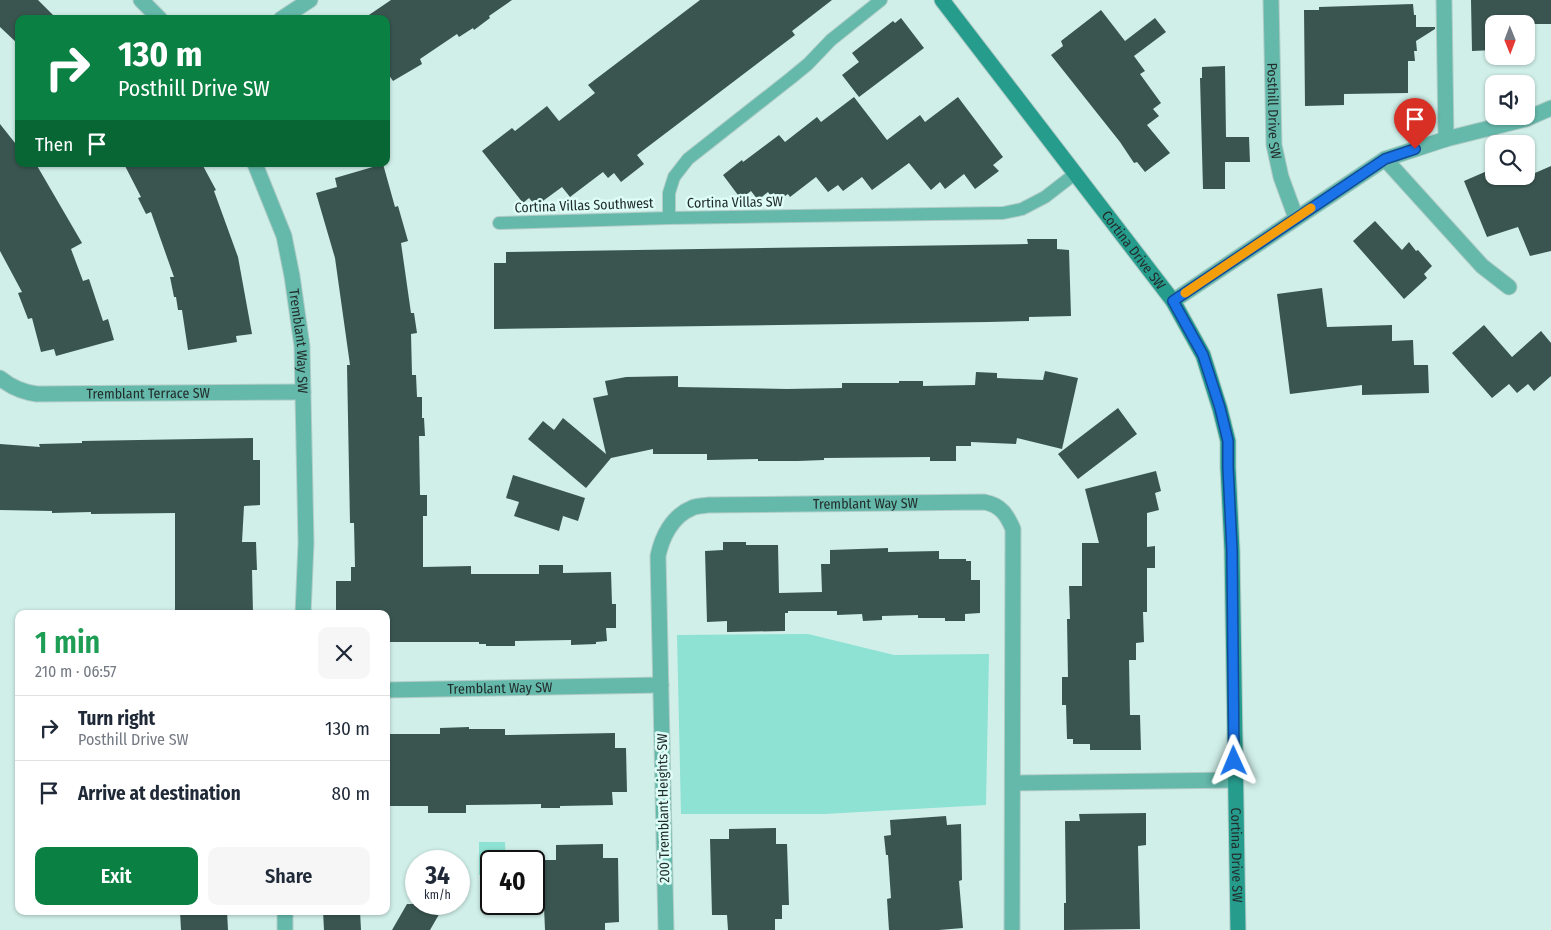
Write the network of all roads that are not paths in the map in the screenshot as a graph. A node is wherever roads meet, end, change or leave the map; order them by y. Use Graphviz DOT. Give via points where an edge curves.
graph roads {
  1 [pos="141,0"];
  2 [pos="310,0"];
  3 [pos="881,0"];
  4 [pos="942,0"];
  5 [pos="1271,0"];
  6 [pos="1444,0"];
  7 [pos="156,15"];
  8 [pos="287,15"];
  9 [pos="1551,108"];
  10 [pos="1446,139"];
  11 [pos="1385,159"];
  12 [pos="256,167"];
  13 [pos="1076,173"];
  14 [pos="669,218"];
  15 [pos="1296,218"];
  16 [pos="499,222"];
  17 [pos="1509,287"];
  18 [pos="1173,301"];
  19 [pos="0,378"];
  20 [pos="303,392"];
  21 [pos="303,610"];
  22 [pos="661,685"];
  23 [pos="390,690"];
  24 [pos="1235,780"];
  25 [pos="1013,784"];
  26 [pos="285,915"];
  27 [pos="285,930"];
  28 [pos="666,930"];
  29 [pos="1012,930"];
  30 [pos="1238,930"];
  1 -- 7 [label="street"];
  2 -- 8 [label="street"];
  3 -- 14 [label="lane, Cortina Villas SW" via="831,40 808,64 688,159 674,177 668,193"];
  4 -- 13 [label="street, Cortina Drive SW"];
  5 -- 15 [label="street, Posthill Drive SW" via="1274,145 1281,177"];
  6 -- 10 [label="street"];
  9 -- 10 [label="street" via="1526,119"];
  10 -- 11 [label="street"];
  11 -- 15 [label="street"];
  11 -- 17 [label="street" via="1482,266"];
  12 -- 20 [label="street, Tremblant Way SW" via="284,236 302,346"];
  13 -- 14 [label="lane, Cortina Villas SW" via="1045,197 1022,209 1003,213"];
  13 -- 18 [label="street, Cortina Drive SW"];
  14 -- 16 [label="lane, Cortina Villas Southwest"];
  15 -- 18 [label="street"];
  18 -- 24 [label="street, Cortina Drive SW" via="1203,355 1228,441"];
  19 -- 20 [label="street, Tremblant Terrace SW" via="23,392 37,394"];
  20 -- 21 [label="street, Tremblant Way SW" via="306,543"];
  22 -- 23 [label="street, Tremblant Way SW"];
  22 -- 25 [label="street, Tremblant Way SW" via="658,556 668,528 678,516 692,508 708,505 992,504 1006,514 1013,529"];
  22 -- 28 [label="street, 200 Tremblant Heights SW"];
  24 -- 25 [label="street"];
  24 -- 30 [label="street, Cortina Drive SW"];
  25 -- 29 [label="street, Tremblant Way SW"];
  26 -- 27 [label="street"];
}
